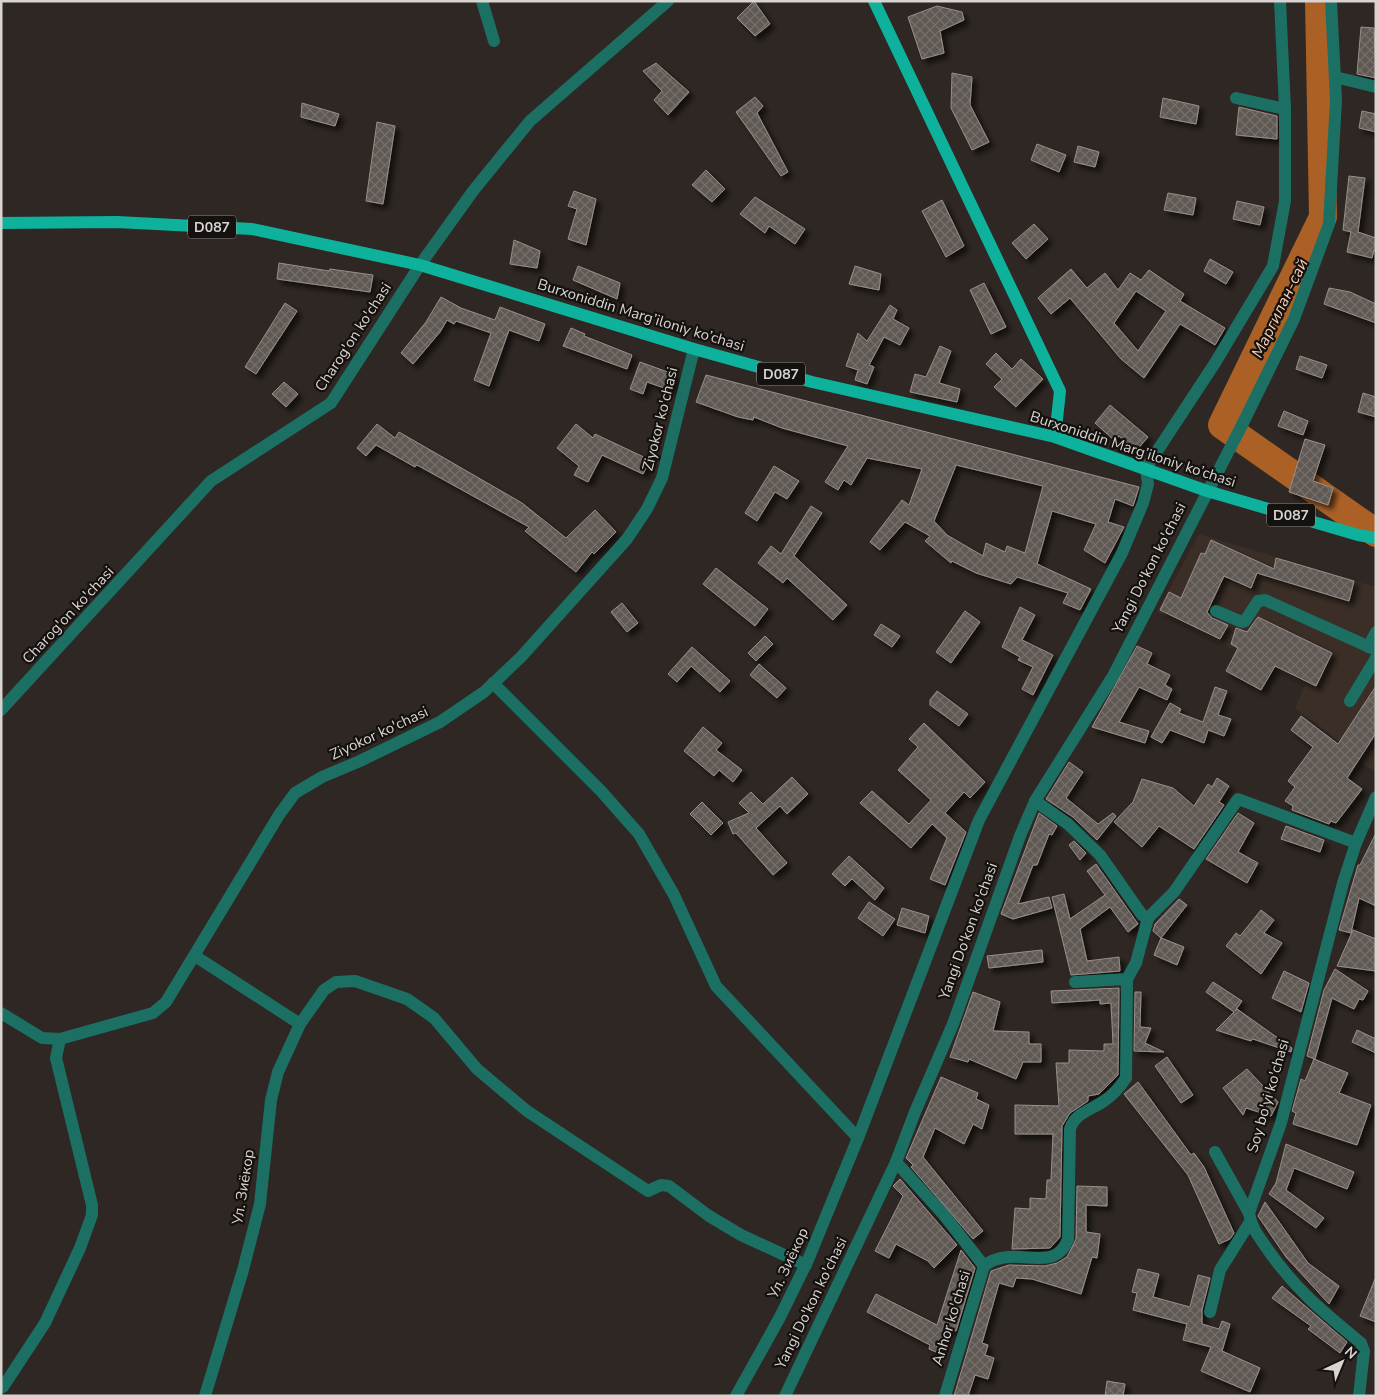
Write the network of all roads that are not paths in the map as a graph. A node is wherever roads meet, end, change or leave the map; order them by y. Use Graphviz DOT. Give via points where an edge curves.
graph roads {
  1 [pos="482,1"];
  2 [pos="668,1"];
  3 [pos="874,1"];
  4 [pos="1331,1"];
  5 [pos="1281,2"];
  6 [pos="494,41"];
  7 [pos="1335,77"];
  8 [pos="1376,87"];
  9 [pos="1236,98"];
  10 [pos="1285,109"];
  11 [pos="1,223"];
  12 [pos="420,265"];
  13 [pos="694,349"];
  14 [pos="1055,437"];
  15 [pos="1146,468"];
  16 [pos="1207,491"];
  17 [pos="1376,538"];
  18 [pos="1216,611"];
  19 [pos="1376,632"];
  20 [pos="1372,648"];
  21 [pos="1376,658"];
  22 [pos="493,683"];
  23 [pos="1350,701"];
  24 [pos="1,710"];
  25 [pos="1376,798"];
  26 [pos="1035,801"];
  27 [pos="1356,843"];
  28 [pos="1148,918"];
  29 [pos="195,956"];
  30 [pos="1127,979"];
  31 [pos="1075,982"];
  32 [pos="1,1013"];
  33 [pos="300,1024"];
  34 [pos="60,1039"];
  35 [pos="858,1138"];
  36 [pos="1215,1152"];
  37 [pos="896,1162"];
  38 [pos="1250,1218"];
  39 [pos="806,1265"];
  40 [pos="984,1266"];
  41 [pos="1210,1312"];
  42 [pos="2,1387"];
  43 [pos="205,1396"];
  44 [pos="736,1396"];
  45 [pos="785,1396"];
  46 [pos="945,1396"];
  47 [pos="1359,1396"];
  1 -- 6 [label="street"];
  2 -- 12 [label="street, Charog'on ko'chasi" via="530,121 473,190"];
  3 -- 14 [label="main road" via="1060,391"];
  4 -- 7 [label="street, Yangi Do'kon ko'chasi"];
  5 -- 10 [label="street"];
  7 -- 8 [label="street"];
  7 -- 16 [label="street, Yangi Do'kon ko'chasi" via="1329,224 1294,319"];
  9 -- 10 [label="street"];
  10 -- 15 [label="street" via="1286,201 1273,266 1215,363"];
  11 -- 12 [label="main road, Burxoniddin Marg’iloniy ko’chasi / D087" via="117,222 252,229"];
  12 -- 13 [label="main road, Burxoniddin Marg’iloniy ko’chasi / D087"];
  12 -- 24 [label="street, Charog'on ko'chasi" via="331,403 211,481"];
  13 -- 14 [label="main road, Burxoniddin Marg’iloniy ko’chasi / D087" via="812,382"];
  13 -- 22 [label="street, Ziyokor ko'chasi" via="662,478 647,509 627,539 521,657"];
  14 -- 15 [label="main road, Burxoniddin Marg’iloniy ko’chasi / D087"];
  15 -- 16 [label="main road, Burxoniddin Marg’iloniy ko’chasi / D087"];
  15 -- 35 [label="street, Ул. Зиёкор" via="1148,484 1144,503 1122,553 979,820"];
  16 -- 17 [label="main road, Burxoniddin Marg’iloniy ko’chasi / D087"];
  16 -- 26 [label="street, Yangi Do'kon ko'chasi" via="1113,676"];
  18 -- 20 [label="street" via="1242,622 1258,601 1264,600"];
  19 -- 20 [label="street"];
  21 -- 23 [label="street"];
  22 -- 29 [label="street, Ziyokor ko'chasi" via="440,722 295,793"];
  22 -- 35 [label="street" via="639,834 674,895 716,986"];
  25 -- 27 [label="street, Soy bo'yi ko'chasi"];
  26 -- 28 [label="street" via="1068,824 1100,855 1142,915"];
  26 -- 37 [label="street, Yangi Do'kon ko'chasi" via="953,1024"];
  27 -- 28 [label="street" via="1238,799 1174,892"];
  27 -- 38 [label="street, Soy bo'yi ko'chasi" via="1281,1123"];
  28 -- 30 [label="street" via="1136,963"];
  29 -- 33 [label="street"];
  29 -- 34 [label="street, Ziyokor ko'chasi" via="166,1002 153,1012"];
  30 -- 31 [label="street"];
  30 -- 40 [label="street" via="1126,1078 1119,1089 1104,1101 1076,1117 1070,1129 1068,1239 1064,1250 1057,1256 1046,1258 993,1258"];
  32 -- 34 [label="street, Ziyokor ko'chasi" via="42,1038"];
  33 -- 39 [label="street, Ул. Зиёкор" via="324,990 336,982 355,981 407,999 434,1018 478,1070 527,1111 648,1191 661,1185 669,1186 741,1235"];
  33 -- 43 [label="street, Ул. Зиёкор" via="278,1072 271,1100 260,1204"];
  34 -- 42 [label="street" via="56,1058 92,1215 45,1323"];
  35 -- 39 [label="street, Ул. Зиёкор"];
  36 -- 38 [label="street"];
  37 -- 40 [label="street, Anhor ko'chasi" via="944,1214"];
  37 -- 45 [label="street, Yangi Do'kon ko'chasi"];
  38 -- 41 [label="street, Soy bo'yi ko'chasi" via="1220,1270"];
  38 -- 47 [label="street" via="1293,1284 1361,1343 1364,1351"];
  39 -- 44 [label="street, Ул. Зиёкор"];
  40 -- 46 [label="street, Anhor ko'chasi"];
}
